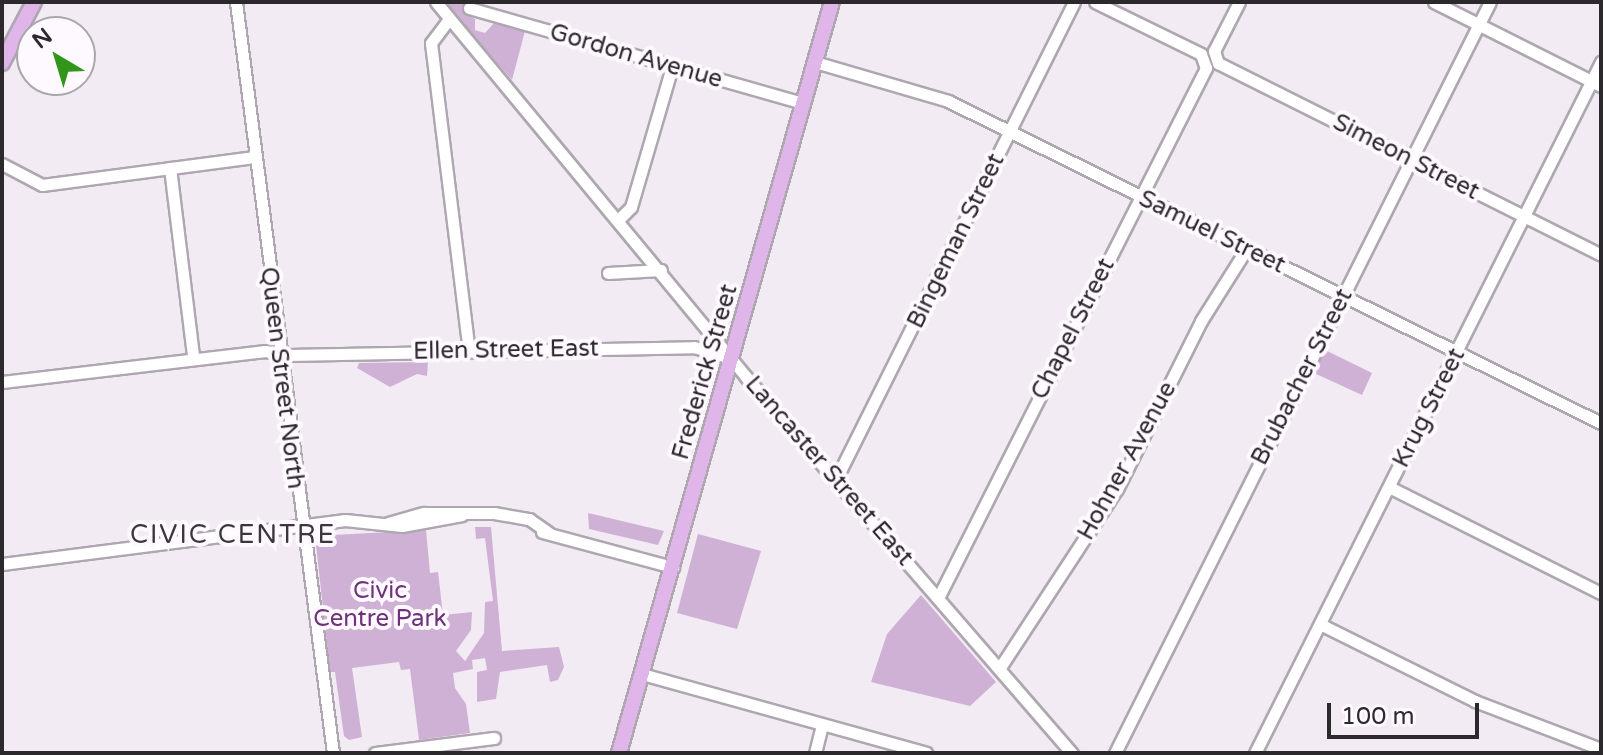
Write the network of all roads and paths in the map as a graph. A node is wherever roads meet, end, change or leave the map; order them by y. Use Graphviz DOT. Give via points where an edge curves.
graph roads {
  1 [pos="34,2"];
  2 [pos="236,2"];
  3 [pos="436,2"];
  4 [pos="832,2"];
  5 [pos="1074,2"];
  6 [pos="1095,2"];
  7 [pos="1239,2"];
  8 [pos="1434,2"];
  9 [pos="1490,2"];
  10 [pos="469,8"];
  11 [pos="449,19"];
  12 [pos="1478,24"];
  13 [pos="1210,59"];
  14 [pos="815,62"];
  15 [pos="1601,62"];
  16 [pos="2,63"];
  17 [pos="672,67"];
  18 [pos="1596,83"];
  19 [pos="803,103"];
  20 [pos="1010,131"];
  21 [pos="254,157"];
  22 [pos="1410,159"];
  23 [pos="2,164"];
  24 [pos="170,168"];
  25 [pos="1139,196"];
  26 [pos="1525,218"];
  27 [pos="618,220"];
  28 [pos="1247,248"];
  29 [pos="1601,255"];
  30 [pos="661,270"];
  31 [pos="608,273"];
  32 [pos="1343,296"];
  33 [pos="705,322"];
  34 [pos="694,347"];
  35 [pos="469,351"];
  36 [pos="278,352"];
  37 [pos="1457,353"];
  38 [pos="193,356"];
  39 [pos="733,359"];
  40 [pos="2,382"];
  41 [pos="1601,423"];
  42 [pos="836,479"];
  43 [pos="1389,487"];
  44 [pos="301,526"];
  45 [pos="2,564"];
  46 [pos="673,567"];
  47 [pos="1601,593"];
  48 [pos="938,598"];
  49 [pos="1320,624"];
  50 [pos="999,669"];
  51 [pos="642,674"];
  52 [pos="822,725"];
  53 [pos="494,738"];
  54 [pos="1601,749"];
  55 [pos="333,753"];
  56 [pos="375,753"];
  57 [pos="619,753"];
  58 [pos="815,753"];
  59 [pos="926,753"];
  60 [pos="1072,753"];
  61 [pos="1115,753"];
  62 [pos="1255,753"];
  1 -- 16 [label="main road"];
  2 -- 21 [label="street, Queen Street North"];
  3 -- 11 [label="street, Lancaster Street East"];
  4 -- 14 [label="main road, Frederick Street"];
  5 -- 20 [label="street, Bingeman Street"];
  6 -- 13 [label="street, Simeon Street"];
  7 -- 13 [label="street, Chapel Street"];
  8 -- 12 [label="street"];
  9 -- 12 [label="street, Brubacher Street"];
  10 -- 17 [label="street, Gordon Avenue"];
  11 -- 27 [label="street, Lancaster Street East"];
  11 -- 35 [label="street" via="431,43"];
  12 -- 18 [label="street"];
  12 -- 22 [label="street, Brubacher Street"];
  13 -- 22 [label="street, Simeon Street"];
  13 -- 25 [label="street, Chapel Street"];
  14 -- 19 [label="main road, Frederick Street"];
  14 -- 20 [label="street, Samuel Street" via="938,97"];
  15 -- 18 [label="street, Krug Street"];
  17 -- 19 [label="street, Gordon Avenue"];
  17 -- 27 [label="street" via="631,207"];
  18 -- 26 [label="street, Krug Street"];
  19 -- 39 [label="main road, Frederick Street"];
  20 -- 25 [label="street, Samuel Street"];
  20 -- 42 [label="street, Bingeman Street"];
  21 -- 24 [label="street"];
  21 -- 36 [label="street, Queen Street North"];
  22 -- 26 [label="street, Simeon Street"];
  22 -- 32 [label="street, Brubacher Street"];
  23 -- 24 [label="street" via="42,185"];
  24 -- 38 [label="street"];
  25 -- 28 [label="street, Samuel Street"];
  25 -- 48 [label="street, Chapel Street"];
  26 -- 29 [label="street, Simeon Street"];
  26 -- 37 [label="street, Krug Street"];
  27 -- 30 [label="street, Lancaster Street East"];
  28 -- 32 [label="street, Samuel Street"];
  28 -- 50 [label="street, Hohner Avenue" via="1201,321 1117,489"];
  30 -- 31 [label="street"];
  30 -- 33 [label="street, Lancaster Street East"];
  32 -- 37 [label="street, Samuel Street"];
  32 -- 61 [label="street, Brubacher Street"];
  33 -- 34 [label="street" via="704,340"];
  33 -- 39 [label="street, Lancaster Street East"];
  34 -- 35 [label="street, Ellen Street East"];
  34 -- 39 [label="street, Ellen Street East"];
  35 -- 36 [label="street, Ellen Street East"];
  36 -- 38 [label="street, Ellen Street East"];
  36 -- 44 [label="street, Queen Street North"];
  37 -- 41 [label="street, Samuel Street"];
  37 -- 43 [label="street, Krug Street"];
  38 -- 40 [label="street, Ellen Street East"];
  39 -- 42 [label="street, Lancaster Street East"];
  39 -- 46 [label="main road, Frederick Street"];
  42 -- 48 [label="street, Lancaster Street East"];
  43 -- 47 [label="street"];
  43 -- 49 [label="street, Krug Street"];
  44 -- 45 [label="street"];
  44 -- 46 [label="street" via="345,520 387,523 424,513 515,516 549,533"];
  44 -- 55 [label="street, Queen Street North"];
  46 -- 51 [label="main road, Frederick Street"];
  48 -- 50 [label="street, Lancaster Street East"];
  49 -- 54 [label="street" via="1475,701"];
  49 -- 62 [label="street, Krug Street"];
  50 -- 60 [label="street, Lancaster Street East"];
  51 -- 52 [label="street"];
  51 -- 57 [label="main road, Frederick Street"];
  52 -- 58 [label="street"];
  52 -- 59 [label="street"];
  53 -- 56 [label="street"];
}
